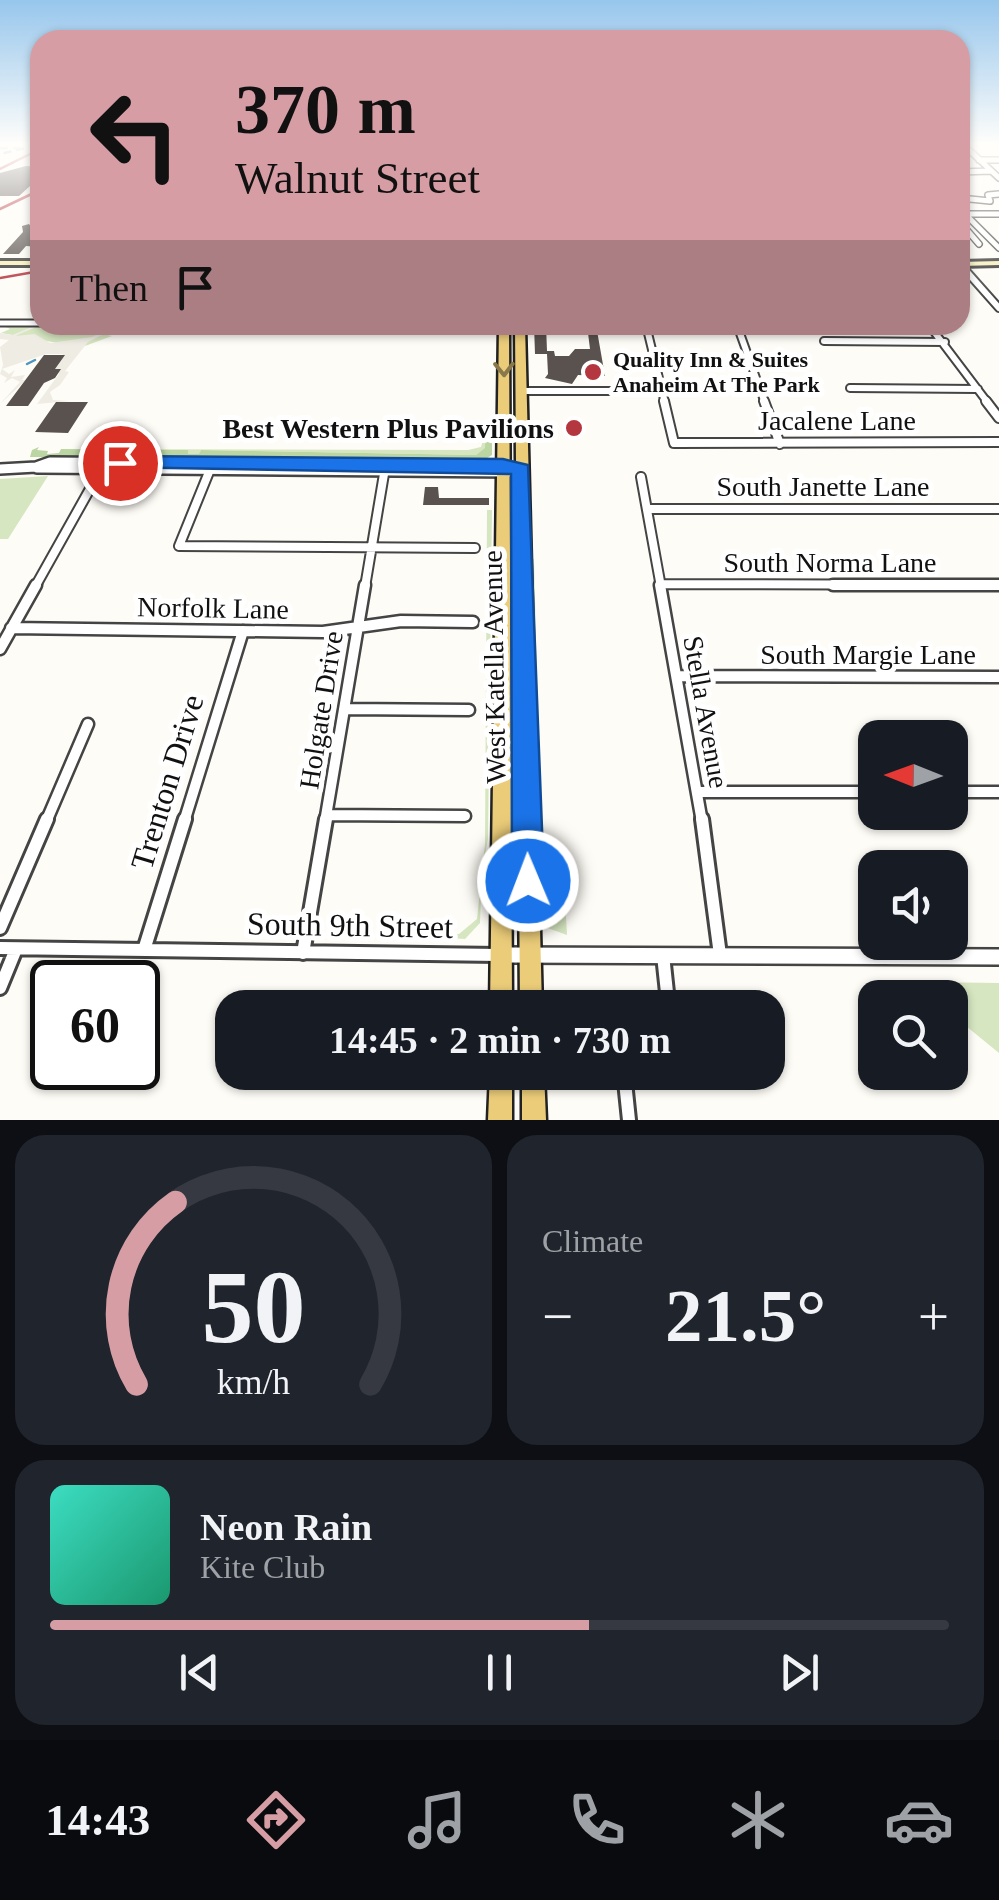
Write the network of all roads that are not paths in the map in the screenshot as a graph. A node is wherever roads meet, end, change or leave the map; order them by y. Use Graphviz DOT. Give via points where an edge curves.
graph roads {
  1 [pos="988,196"];
  2 [pos="970,199"];
  3 [pos="990,201"];
  4 [pos="999,212"];
  5 [pos="970,214"];
  6 [pos="970,219"];
  7 [pos="970,234"];
  8 [pos="979,244"];
  9 [pos="998,248"];
  10 [pos="1,261"];
  11 [pos="30,261"];
  12 [pos="999,263"];
  13 [pos="970,264"];
  14 [pos="970,275"];
  15 [pos="999,308"];
  16 [pos="30,322"];
  17 [pos="0,323"];
  18 [pos="504,335"];
  19 [pos="520,335"];
  20 [pos="648,335"];
  21 [pos="741,335"];
  22 [pos="938,335"];
  23 [pos="824,341"];
  24 [pos="945,342"];
  25 [pos="850,388"];
  26 [pos="978,389"];
  27 [pos="520,391"];
  28 [pos="662,391"];
  29 [pos="999,418"];
  30 [pos="999,442"];
  31 [pos="780,444"];
  32 [pos="36,467"];
  33 [pos="0,469"];
  34 [pos="509,469"];
  35 [pos="100,471"];
  36 [pos="209,472"];
  37 [pos="384,474"];
  38 [pos="642,477"];
  39 [pos="647,509"];
  40 [pos="999,509"];
  41 [pos="371,547"];
  42 [pos="475,548"];
  43 [pos="660,584"];
  44 [pos="999,585"];
  45 [pos="473,622"];
  46 [pos="357,627"];
  47 [pos="12,628"];
  48 [pos="242,631"];
  49 [pos="0,649"];
  50 [pos="677,676"];
  51 [pos="999,677"];
  52 [pos="344,708"];
  53 [pos="469,710"];
  54 [pos="88,724"];
  55 [pos="698,792"];
  56 [pos="858,792"];
  57 [pos="968,792"];
  58 [pos="999,792"];
  59 [pos="327,815"];
  60 [pos="464,816"];
  61 [pos="0,928"];
  62 [pos="0,948"];
  63 [pos="16,948"];
  64 [pos="144,950"];
  65 [pos="302,953"];
  66 [pos="529,954"];
  67 [pos="501,955"];
  68 [pos="720,955"];
  69 [pos="663,956"];
  70 [pos="999,957"];
  71 [pos="0,988"];
  72 [pos="501,990"];
  73 [pos="530,990"];
  74 [pos="667,990"];
  75 [pos="501,1090"];
  76 [pos="533,1090"];
  77 [pos="626,1090"];
  78 [pos="500,1120"];
  79 [pos="534,1120"];
  80 [pos="628,1120"];
  1 -- 3 [label="street"];
  2 -- 3 [label="street"];
  3 -- 4 [label="street"];
  4 -- 5 [label="street"];
  6 -- 9 [label="street"];
  7 -- 8 [label="street"];
  10 -- 11 [label="main road"];
  12 -- 13 [label="main road"];
  14 -- 15 [label="street"];
  16 -- 17 [label="street"];
  18 -- 34 [label="main road, West Katella Avenue, one-way"];
  19 -- 27 [label="main road, West Katella Avenue"];
  20 -- 28 [label="street"];
  21 -- 31 [label="street"];
  22 -- 24 [label="street"];
  23 -- 24 [label="street"];
  24 -- 26 [label="street"];
  25 -- 26 [label="street"];
  26 -- 29 [label="street"];
  27 -- 28 [label="street"];
  27 -- 34 [label="main road, West Katella Avenue"];
  28 -- 31 [label="street, Jacalene Lane" via="674,443"];
  30 -- 31 [label="street, Jacalene Lane"];
  32 -- 33 [label="street"];
  32 -- 34 [label="street" via="50,462"];
  32 -- 35 [label="street"];
  34 -- 37 [label="street"];
  34 -- 66 [label="main road, West Katella Avenue"];
  34 -- 67 [label="main road, West Katella Avenue"];
  35 -- 36 [label="street"];
  35 -- 47 [label="street"];
  36 -- 37 [label="street"];
  36 -- 41 [label="street" via="179,546"];
  37 -- 41 [label="street, Holgate Drive"];
  38 -- 39 [label="street, Stella Avenue"];
  39 -- 40 [label="street, South Janette Lane"];
  39 -- 43 [label="street, Stella Avenue"];
  41 -- 42 [label="street"];
  41 -- 46 [label="street, Holgate Drive"];
  43 -- 44 [label="street, South Norma Lane"];
  43 -- 50 [label="street, Stella Avenue"];
  45 -- 46 [label="street, Norfolk Lane"];
  46 -- 48 [label="street, Norfolk Lane"];
  46 -- 52 [label="street, Holgate Drive"];
  47 -- 48 [label="street, Norfolk Lane"];
  47 -- 49 [label="street"];
  48 -- 64 [label="street, Trenton Drive"];
  50 -- 51 [label="street, South Margie Lane"];
  50 -- 55 [label="street, Stella Avenue"];
  52 -- 53 [label="street"];
  52 -- 59 [label="street, Holgate Drive"];
  54 -- 61 [label="street"];
  55 -- 56 [label="street"];
  55 -- 68 [label="street, Stella Avenue"];
  57 -- 58 [label="street"];
  59 -- 60 [label="street"];
  59 -- 65 [label="street, Holgate Drive"];
  62 -- 63 [label="street, South 9th Street"];
  63 -- 64 [label="street, South 9th Street"];
  63 -- 71 [label="street"];
  64 -- 65 [label="street, South 9th Street"];
  65 -- 67 [label="street, South 9th Street"];
  66 -- 67 [label="street, South 9th Street"];
  66 -- 69 [label="street, South 9th Street"];
  66 -- 73 [label="main road, West Katella Avenue"];
  67 -- 72 [label="main road, West Katella Avenue"];
  68 -- 69 [label="street, South 9th Street"];
  68 -- 70 [label="street, South 9th Street"];
  69 -- 74 [label="street"];
  75 -- 78 [label="main road"];
  76 -- 79 [label="main road"];
  77 -- 80 [label="street"];
}
